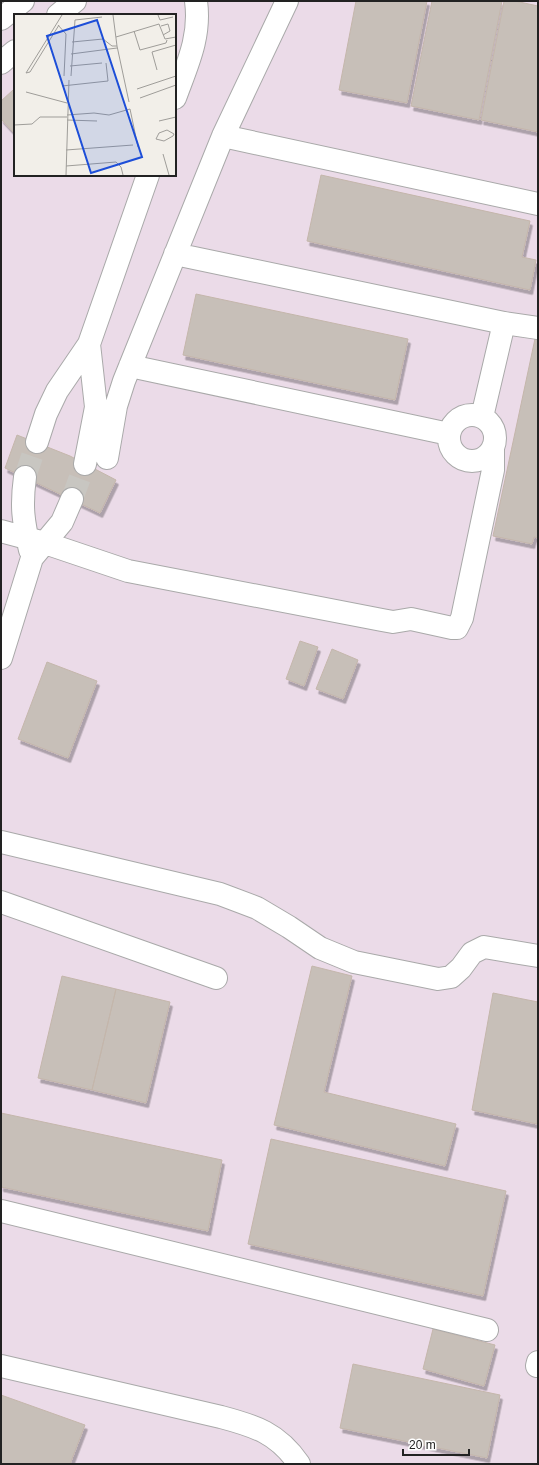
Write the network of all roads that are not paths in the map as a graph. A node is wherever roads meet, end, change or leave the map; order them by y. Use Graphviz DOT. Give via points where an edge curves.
graph roads {
  1 [pos="23,1"];
  2 [pos="74,1"];
  3 [pos="196,1"];
  4 [pos="287,1"];
  5 [pos="59,14"];
  6 [pos="1,19"];
  7 [pos="14,52"];
  8 [pos="1,63"];
  9 [pos="176,95"];
  10 [pos="223,136"];
  11 [pos="148,176"];
  12 [pos="538,204"];
  13 [pos="175,254"];
  14 [pos="504,323"];
  15 [pos="538,328"];
  16 [pos="89,344"];
  17 [pos="130,366"];
  18 [pos="482,417"];
  19 [pos="449,434"];
  20 [pos="37,442"];
  21 [pos="494,447"];
  22 [pos="108,458"];
  23 [pos="465,460"];
  24 [pos="85,464"];
  25 [pos="25,477"];
  26 [pos="488,493"];
  27 [pos="72,499"];
  28 [pos="1,531"];
  29 [pos="35,546"];
  30 [pos="1,658"];
  31 [pos="1,842"];
  32 [pos="1,902"];
  33 [pos="538,956"];
  34 [pos="216,978"];
  35 [pos="1,1211"];
  36 [pos="487,1330"];
  37 [pos="1,1366"];
  38 [pos="299,1464"];
  1 -- 6 [label="lane"];
  2 -- 5 [label="lane"];
  3 -- 9 [label="lane" via="196,38"];
  4 -- 10 [label="lane"];
  7 -- 8 [label="lane"];
  10 -- 12 [label="lane"];
  10 -- 13 [label="lane"];
  11 -- 16 [label="lane"];
  13 -- 14 [label="lane"];
  13 -- 17 [label="lane"];
  14 -- 15 [label="lane"];
  14 -- 18 [label="lane"];
  16 -- 20 [label="lane" via="57,391"];
  16 -- 24 [label="lane" via="96,407"];
  17 -- 19 [label="lane"];
  17 -- 22 [label="lane" via="116,406"];
  18 -- 19 [label="lane" via="462,418 452,427"];
  18 -- 21 [label="lane" via="494,431"];
  19 -- 23 [label="lane" via="451,449"];
  21 -- 23 [label="lane" via="484,458 476,461"];
  21 -- 26 [label="lane"];
  23 -- 26 [label="lane"];
  25 -- 29 [label="lane" via="21,502"];
  26 -- 29 [label="lane" via="462,618 457,628 411,619 393,622 128,571"];
  27 -- 29 [label="lane" via="62,522"];
  28 -- 29 [label="lane"];
  29 -- 30 [label="lane"];
  31 -- 33 [label="lane" via="220,894 257,908 320,948 354,962 438,979 451,977 472,954 484,947"];
  32 -- 34 [label="lane"];
  35 -- 36 [label="lane"];
  37 -- 38 [label="lane" via="221,1416 252,1426 274,1436"];
}
